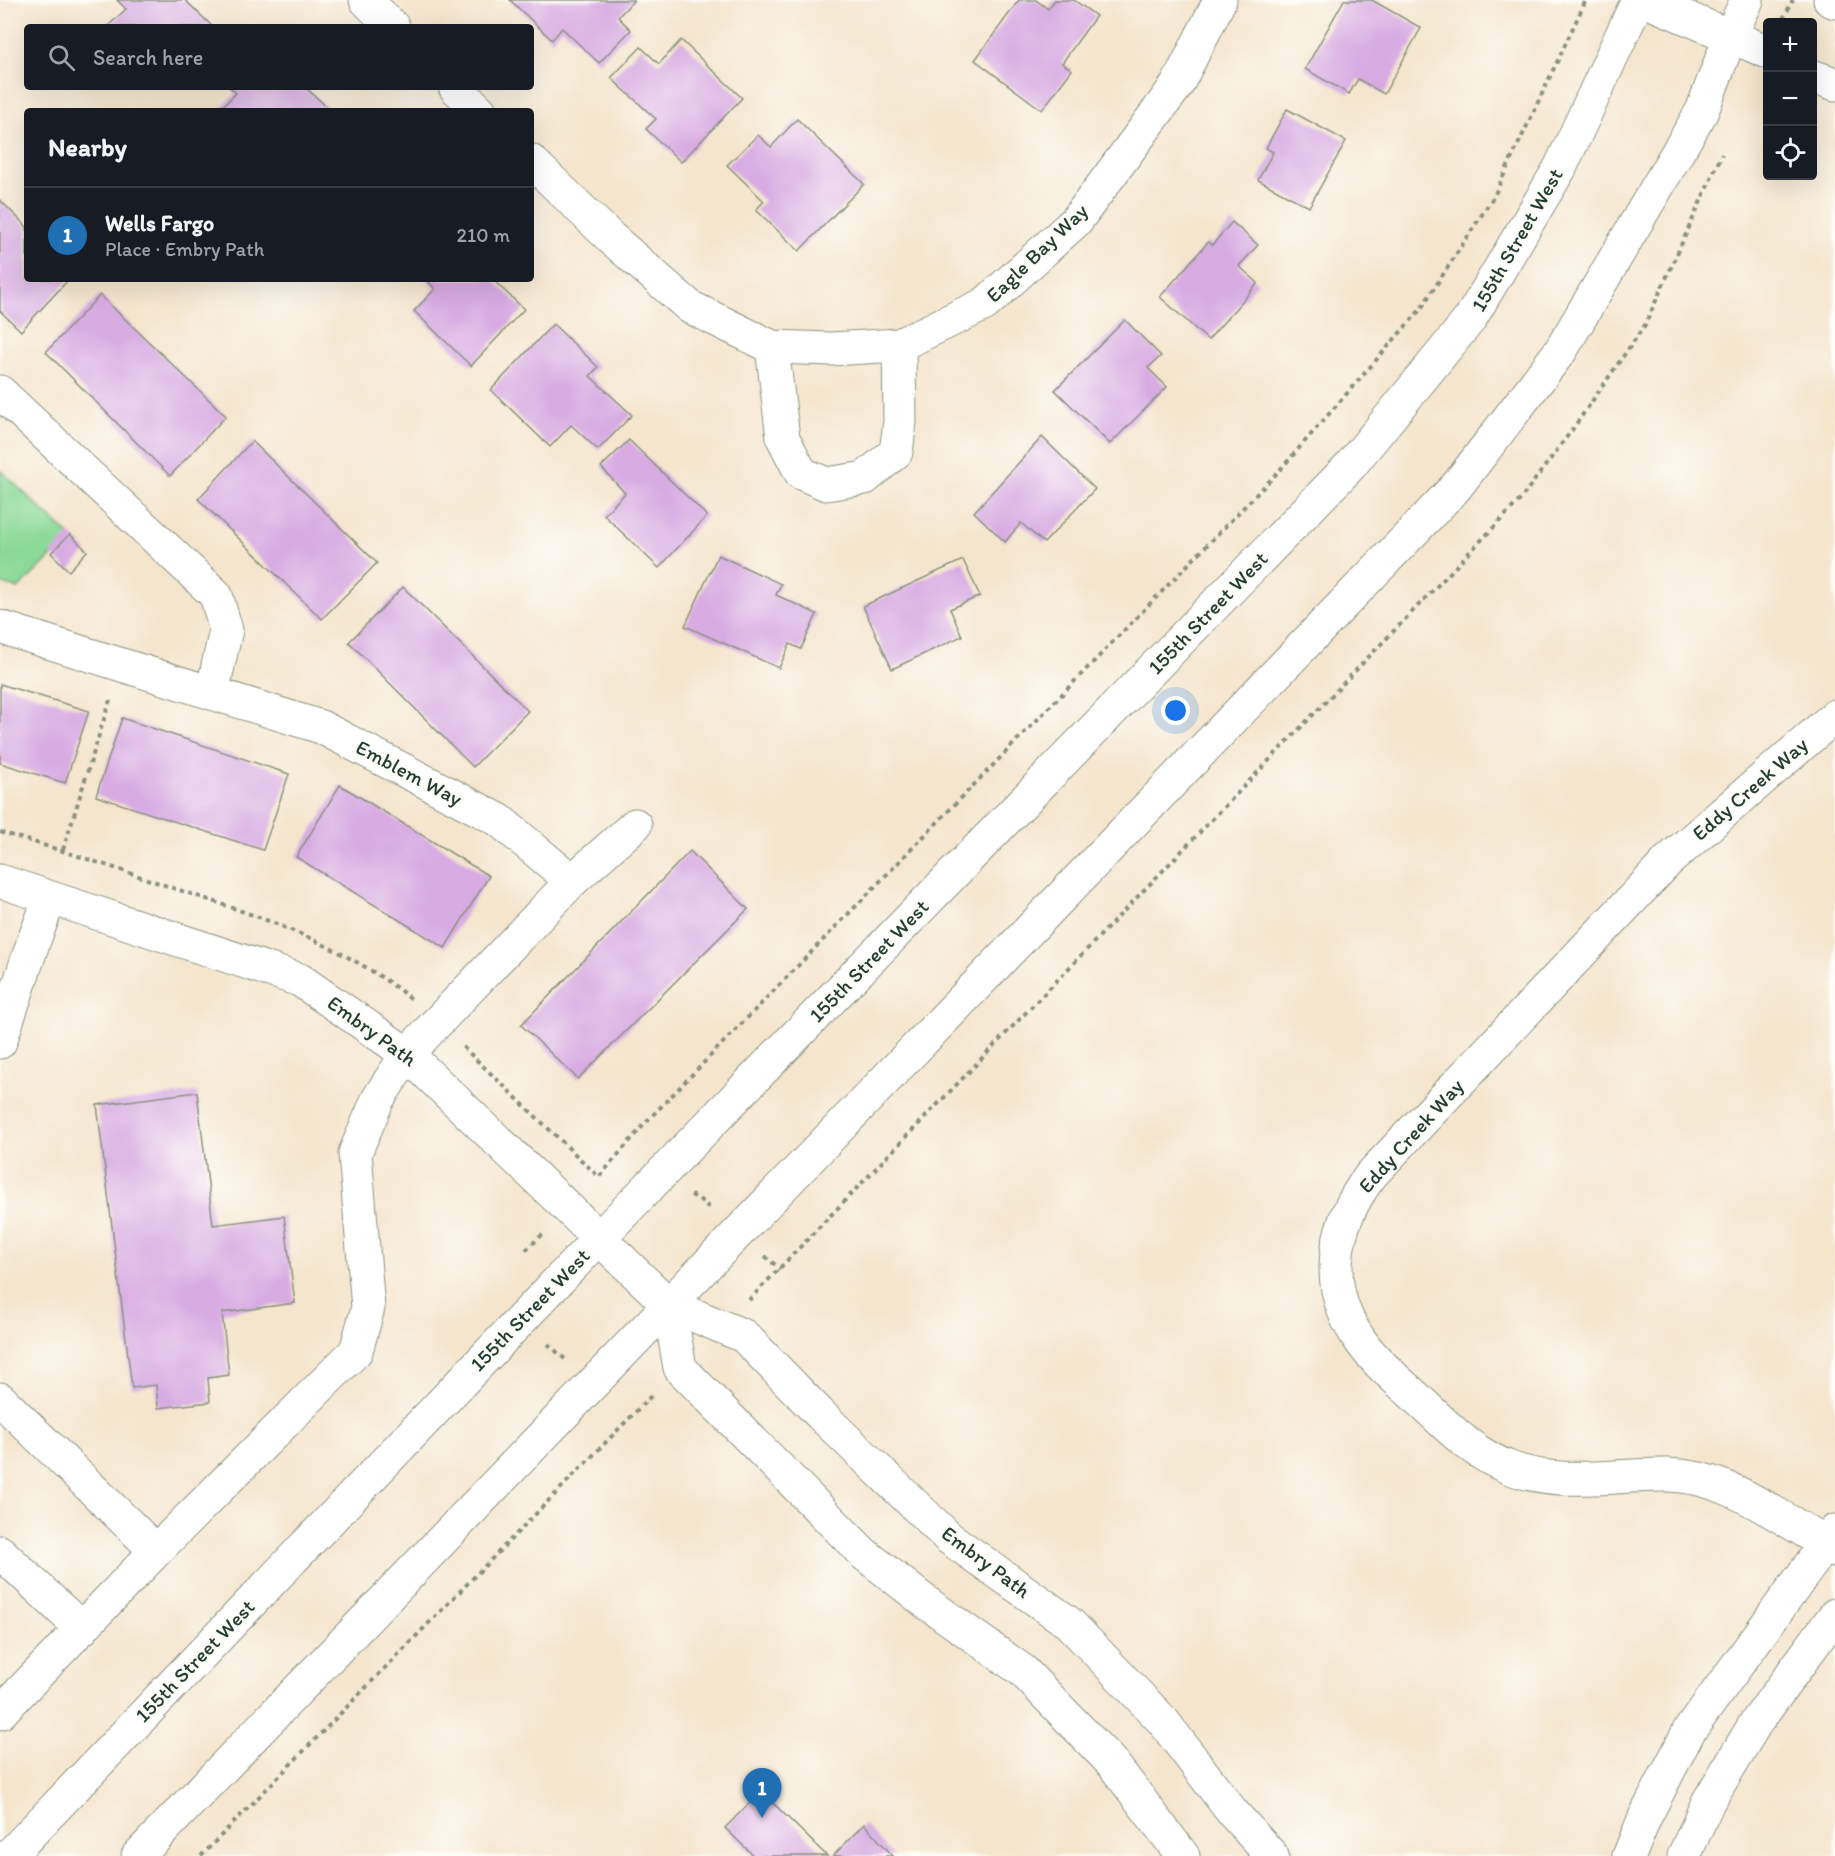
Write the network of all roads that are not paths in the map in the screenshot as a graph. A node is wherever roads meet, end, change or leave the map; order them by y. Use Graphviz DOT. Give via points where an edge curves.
graph roads {
  1 [pos="366,0"];
  2 [pos="1220,0"];
  3 [pos="1638,0"];
  4 [pos="1644,0"];
  5 [pos="1747,0"];
  6 [pos="1830,0"];
  7 [pos="1835,2"];
  8 [pos="390,24"];
  9 [pos="1730,37"];
  10 [pos="1763,50"];
  11 [pos="1817,78"];
  12 [pos="1835,84"];
  13 [pos="458,90"];
  14 [pos="477,108"];
  15 [pos="534,163"];
  16 [pos="899,345"];
  17 [pos="772,347"];
  18 [pos="0,392"];
  19 [pos="0,627"];
  20 [pos="212,693"];
  21 [pos="1835,716"];
  22 [pos="635,825"];
  23 [pos="0,881"];
  24 [pos="572,881"];
  25 [pos="50,898"];
  26 [pos="0,1042"];
  27 [pos="407,1054"];
  28 [pos="600,1237"];
  29 [pos="669,1305"];
  30 [pos="0,1399"];
  31 [pos="1832,1542"];
  32 [pos="156,1551"];
  33 [pos="0,1552"];
  34 [pos="1835,1615"];
  35 [pos="82,1629"];
  36 [pos="7,1694"];
  37 [pos="1267,1854"];
  38 [pos="9,1856"];
  39 [pos="138,1856"];
  40 [pos="1183,1856"];
  41 [pos="1629,1856"];
  42 [pos="1684,1856"];
  1 -- 8 [label="street"];
  2 -- 16 [label="street, Eagle Bay Way" via="1177,85 1076,221 985,304"];
  3 -- 28 [label="street, 155th Street West" via="1560,168 1470,319 1350,466"];
  4 -- 9 [label="street"];
  5 -- 9 [label="street"];
  6 -- 7 [label="street"];
  9 -- 10 [label="street"];
  9 -- 29 [label="street" via="1702,111 1561,350 1456,487"];
  11 -- 12 [label="street"];
  13 -- 14 [label="street"];
  15 -- 17 [label="street, Eagle Bay Way" via="690,307"];
  16 -- 17 [label="street, Eagle Bay Way"];
  16 -- 17 [label="street" via="900,422 896,452 865,478 826,484 801,472 783,438"];
  18 -- 20 [label="street" via="216,595 226,630"];
  19 -- 20 [label="street, Emblem Way"];
  20 -- 24 [label="street, Emblem Way" via="321,727 499,820"];
  21 -- 31 [label="street, Eddy Creek Way" via="1668,861 1371,1175 1347,1214 1336,1257 1342,1302 1362,1343 1451,1430 1489,1459 1534,1475 1558,1478 1671,1475 1702,1480 1760,1503"];
  22 -- 24 [label="street"];
  23 -- 25 [label="street, Embry Path"];
  24 -- 27 [label="street"];
  25 -- 26 [label="street"];
  25 -- 27 [label="street, Embry Path" via="300,980"];
  27 -- 28 [label="street, Embry Path"];
  27 -- 32 [label="street" via="378,1099 355,1153 368,1308 356,1351"];
  28 -- 29 [label="street, Embry Path"];
  28 -- 38 [label="street, 155th Street West"];
  29 -- 37 [label="street, Embry Path" via="744,1336 949,1538 1069,1623 1163,1721"];
  29 -- 39 [label="street"];
  29 -- 40 [label="street" via="680,1368 864,1553 1023,1671 1113,1764"];
  30 -- 32 [label="street"];
  31 -- 41 [label="street" via="1689,1731"];
  32 -- 35 [label="street"];
  33 -- 35 [label="street"];
  34 -- 42 [label="street" via="1755,1724 1708,1802"];
  35 -- 36 [label="street"];
}
